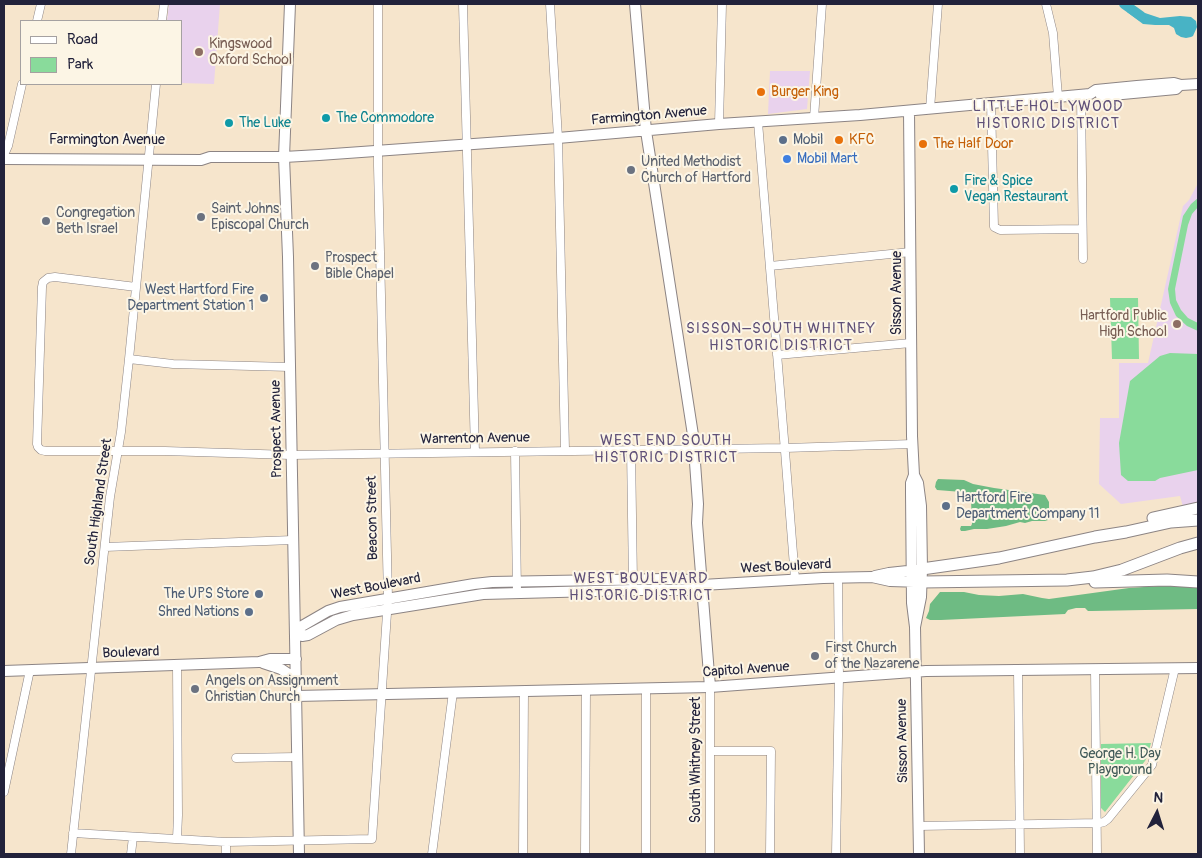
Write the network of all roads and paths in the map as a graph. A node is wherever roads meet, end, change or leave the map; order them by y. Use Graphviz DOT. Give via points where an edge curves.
graph roads {
  1 [pos="41,4"];
  2 [pos="164,4"];
  3 [pos="290,4"];
  4 [pos="378,4"];
  5 [pos="463,4"];
  6 [pos="550,4"];
  7 [pos="635,4"];
  8 [pos="722,4"];
  9 [pos="822,4"];
  10 [pos="938,4"];
  11 [pos="1046,4"];
  12 [pos="37,20"];
  13 [pos="162,20"];
  14 [pos="1198,84"];
  15 [pos="22,85"];
  16 [pos="156,85"];
  17 [pos="1085,94"];
  18 [pos="1058,97"];
  19 [pos="991,103"];
  20 [pos="930,109"];
  21 [pos="909,111"];
  22 [pos="814,118"];
  23 [pos="758,122"];
  24 [pos="719,124"];
  25 [pos="646,131"];
  26 [pos="558,138"];
  27 [pos="467,145"];
  28 [pos="378,151"];
  29 [pos="4,155"];
  30 [pos="149,157"];
  31 [pos="284,157"];
  32 [pos="1082,229"];
  33 [pos="911,252"];
  34 [pos="1083,259"];
  35 [pos="770,266"];
  36 [pos="136,287"];
  37 [pos="911,343"];
  38 [pos="777,355"];
  39 [pos="129,359"];
  40 [pos="290,367"];
  41 [pos="912,444"];
  42 [pos="694,448"];
  43 [pos="785,448"];
  44 [pos="631,449"];
  45 [pos="565,450"];
  46 [pos="515,451"];
  47 [pos="118,452"];
  48 [pos="475,452"];
  49 [pos="384,453"];
  50 [pos="291,455"];
  51 [pos="1198,508"];
  52 [pos="1179,517"];
  53 [pos="1198,520"];
  54 [pos="293,540"];
  55 [pos="1198,543"];
  56 [pos="104,547"];
  57 [pos="917,570"];
  58 [pos="872,577"];
  59 [pos="838,578"];
  60 [pos="795,579"];
  61 [pos="1067,580"];
  62 [pos="517,581"];
  63 [pos="917,582"];
  64 [pos="1198,582"];
  65 [pos="633,585"];
  66 [pos="702,586"];
  67 [pos="453,587"];
  68 [pos="517,593"];
  69 [pos="388,598"];
  70 [pos="454,598"];
  71 [pos="387,610"];
  72 [pos="295,633"];
  73 [pos="296,659"];
  74 [pos="259,662"];
  75 [pos="177,665"];
  76 [pos="91,668"];
  77 [pos="1174,668"];
  78 [pos="1198,668"];
  79 [pos="1095,669"];
  80 [pos="30,670"];
  81 [pos="1018,670"];
  82 [pos="4,671"];
  83 [pos="916,671"];
  84 [pos="839,677"];
  85 [pos="296,679"];
  86 [pos="710,687"];
  87 [pos="646,688"];
  88 [pos="586,690"];
  89 [pos="524,691"];
  90 [pos="453,692"];
  91 [pos="381,694"];
  92 [pos="296,696"];
  93 [pos="710,751"];
  94 [pos="297,757"];
  95 [pos="236,758"];
  96 [pos="4,792"];
  97 [pos="1096,824"];
  98 [pos="1020,825"];
  99 [pos="918,826"];
  100 [pos="73,834"];
  101 [pos="133,837"];
  102 [pos="177,839"];
  103 [pos="226,842"];
  104 [pos="298,842"];
  105 [pos="71,854"];
  106 [pos="131,854"];
  107 [pos="226,854"];
  108 [pos="299,854"];
  109 [pos="432,854"];
  110 [pos="523,854"];
  111 [pos="585,854"];
  112 [pos="646,854"];
  113 [pos="710,854"];
  114 [pos="770,854"];
  115 [pos="836,854"];
  116 [pos="919,854"];
  117 [pos="1020,854"];
  118 [pos="1097,854"];
  1 -- 12 [label="street"];
  2 -- 13 [label="street"];
  3 -- 31 [label="main road, Prospect Avenue"];
  4 -- 28 [label="street, Beacon Street"];
  5 -- 27 [label="street"];
  6 -- 26 [label="street"];
  7 -- 25 [label="main road, South Whitney Street"];
  8 -- 24 [label="street"];
  9 -- 22 [label="street"];
  10 -- 20 [label="street"];
  11 -- 18 [label="street" via="1053,33"];
  14 -- 17 [label="main road, Farmington Avenue" via="1130,94"];
  15 -- 29 [label="street"];
  16 -- 30 [label="street, South Highland Street"];
  17 -- 18 [label="main road, Farmington Avenue"];
  17 -- 32 [label="street"];
  18 -- 19 [label="main road, Farmington Avenue"];
  19 -- 20 [label="main road, Farmington Avenue"];
  19 -- 32 [label="street" via="994,227 1000,230"];
  20 -- 21 [label="main road, Farmington Avenue"];
  21 -- 22 [label="main road, Farmington Avenue"];
  21 -- 33 [label="main road, Sisson Avenue"];
  22 -- 23 [label="main road, Farmington Avenue"];
  23 -- 24 [label="main road, Farmington Avenue"];
  23 -- 35 [label="street"];
  24 -- 25 [label="main road, Farmington Avenue"];
  25 -- 26 [label="main road, Farmington Avenue"];
  25 -- 42 [label="main road, South Whitney Street"];
  26 -- 27 [label="main road, Farmington Avenue"];
  26 -- 45 [label="street"];
  27 -- 28 [label="main road, Farmington Avenue"];
  27 -- 48 [label="street"];
  28 -- 31 [label="main road, Farmington Avenue"];
  28 -- 49 [label="street, Beacon Street"];
  29 -- 30 [label="main road, Farmington Avenue"];
  30 -- 31 [label="main road, Farmington Avenue" via="201,160 210,157"];
  30 -- 36 [label="street, South Highland Street"];
  31 -- 40 [label="main road, Prospect Avenue"];
  32 -- 34 [label="street"];
  33 -- 35 [label="street"];
  33 -- 37 [label="main road, Sisson Avenue"];
  35 -- 38 [label="street"];
  36 -- 39 [label="street, South Highland Street"];
  36 -- 47 [label="street, Warrenton Avenue" via="55,277 43,282 39,449"];
  37 -- 38 [label="street"];
  37 -- 41 [label="main road, Sisson Avenue"];
  38 -- 43 [label="street"];
  39 -- 40 [label="street" via="173,364"];
  39 -- 47 [label="street, South Highland Street"];
  40 -- 50 [label="main road, Prospect Avenue"];
  41 -- 43 [label="street, Warrenton Avenue"];
  41 -- 57 [label="main road, Sisson Avenue" via="914,475 918,482"];
  42 -- 43 [label="street, Warrenton Avenue"];
  42 -- 44 [label="street, Warrenton Avenue"];
  42 -- 66 [label="main road, South Whitney Street"];
  43 -- 60 [label="street"];
  44 -- 45 [label="street, Warrenton Avenue"];
  44 -- 65 [label="street"];
  45 -- 46 [label="street, Warrenton Avenue"];
  46 -- 48 [label="street, Warrenton Avenue"];
  46 -- 62 [label="street"];
  47 -- 50 [label="street, Warrenton Avenue"];
  47 -- 56 [label="street, South Highland Street"];
  48 -- 49 [label="street, Warrenton Avenue"];
  49 -- 50 [label="street, Warrenton Avenue"];
  49 -- 69 [label="street, Beacon Street"];
  50 -- 54 [label="main road, Prospect Avenue"];
  51 -- 52 [label="highway"];
  52 -- 53 [label="highway"];
  52 -- 57 [label="highway" via="1126,532 1007,557"];
  54 -- 56 [label="street"];
  54 -- 72 [label="main road, Prospect Avenue"];
  55 -- 61 [label="highway" via="1115,572"];
  56 -- 76 [label="street, South Highland Street"];
  57 -- 58 [label="main road, West Boulevard"];
  57 -- 63 [label="main road, Sisson Avenue"];
  58 -- 59 [label="main road, West Boulevard"];
  58 -- 63 [label="main road, West Boulevard"];
  59 -- 60 [label="main road, West Boulevard"];
  59 -- 84 [label="street"];
  60 -- 66 [label="main road, West Boulevard"];
  61 -- 63 [label="highway"];
  61 -- 64 [label="highway"];
  62 -- 65 [label="main road, West Boulevard"];
  62 -- 67 [label="main road, West Boulevard"];
  62 -- 68 [label="street"];
  63 -- 83 [label="main road, Sisson Avenue"];
  65 -- 66 [label="main road, West Boulevard" via="692,580"];
  65 -- 68 [label="main road, West Boulevard"];
  66 -- 86 [label="main road, South Whitney Street"];
  67 -- 69 [label="main road, West Boulevard"];
  67 -- 70 [label="main road"];
  68 -- 70 [label="main road, West Boulevard"];
  69 -- 71 [label="street, Beacon Street"];
  69 -- 72 [label="main road, West Boulevard" via="334,609"];
  70 -- 71 [label="main road, West Boulevard"];
  71 -- 72 [label="main road, West Boulevard" via="343,618 305,636"];
  71 -- 91 [label="street, Beacon Street"];
  72 -- 73 [label="main road, Prospect Avenue"];
  73 -- 74 [label="main road, Boulevard"];
  73 -- 85 [label="main road, Prospect Avenue"];
  74 -- 75 [label="main road, Boulevard"];
  74 -- 85 [label="main road, Boulevard" via="276,667"];
  75 -- 76 [label="main road, Boulevard"];
  75 -- 102 [label="street"];
  76 -- 80 [label="main road, Boulevard"];
  76 -- 100 [label="street, South Highland Street"];
  77 -- 78 [label="main road, Capitol Avenue"];
  77 -- 79 [label="main road, Capitol Avenue"];
  77 -- 97 [label="street" via="1152,765 1108,819"];
  79 -- 81 [label="main road, Capitol Avenue"];
  79 -- 97 [label="street"];
  80 -- 82 [label="main road, Boulevard"];
  80 -- 96 [label="street"];
  81 -- 83 [label="main road, Capitol Avenue"];
  81 -- 98 [label="street"];
  83 -- 84 [label="main road, Capitol Avenue"];
  83 -- 99 [label="main road, Sisson Avenue"];
  84 -- 86 [label="main road, Capitol Avenue"];
  84 -- 115 [label="street"];
  85 -- 92 [label="main road, Prospect Avenue"];
  86 -- 87 [label="main road, Capitol Avenue"];
  86 -- 93 [label="street, South Whitney Street"];
  87 -- 88 [label="main road, Capitol Avenue"];
  87 -- 112 [label="street"];
  88 -- 89 [label="main road, Capitol Avenue"];
  88 -- 111 [label="street"];
  89 -- 90 [label="main road, Capitol Avenue"];
  89 -- 110 [label="street"];
  90 -- 91 [label="main road, Capitol Avenue"];
  90 -- 109 [label="street"];
  91 -- 92 [label="main road, Capitol Avenue"];
  91 -- 104 [label="street, Beacon Street" via="372,839"];
  92 -- 94 [label="main road, Prospect Avenue"];
  93 -- 113 [label="street, South Whitney Street"];
  93 -- 114 [label="street" via="771,751"];
  94 -- 95 [label="street"];
  94 -- 104 [label="main road, Prospect Avenue"];
  97 -- 98 [label="street"];
  97 -- 118 [label="street"];
  98 -- 99 [label="street"];
  98 -- 117 [label="street"];
  99 -- 116 [label="main road, Sisson Avenue"];
  100 -- 101 [label="street"];
  100 -- 105 [label="street, South Highland Street"];
  101 -- 102 [label="street"];
  101 -- 106 [label="street"];
  102 -- 103 [label="street"];
  103 -- 104 [label="street"];
  103 -- 107 [label="street"];
  104 -- 108 [label="main road, Prospect Avenue"];
}
